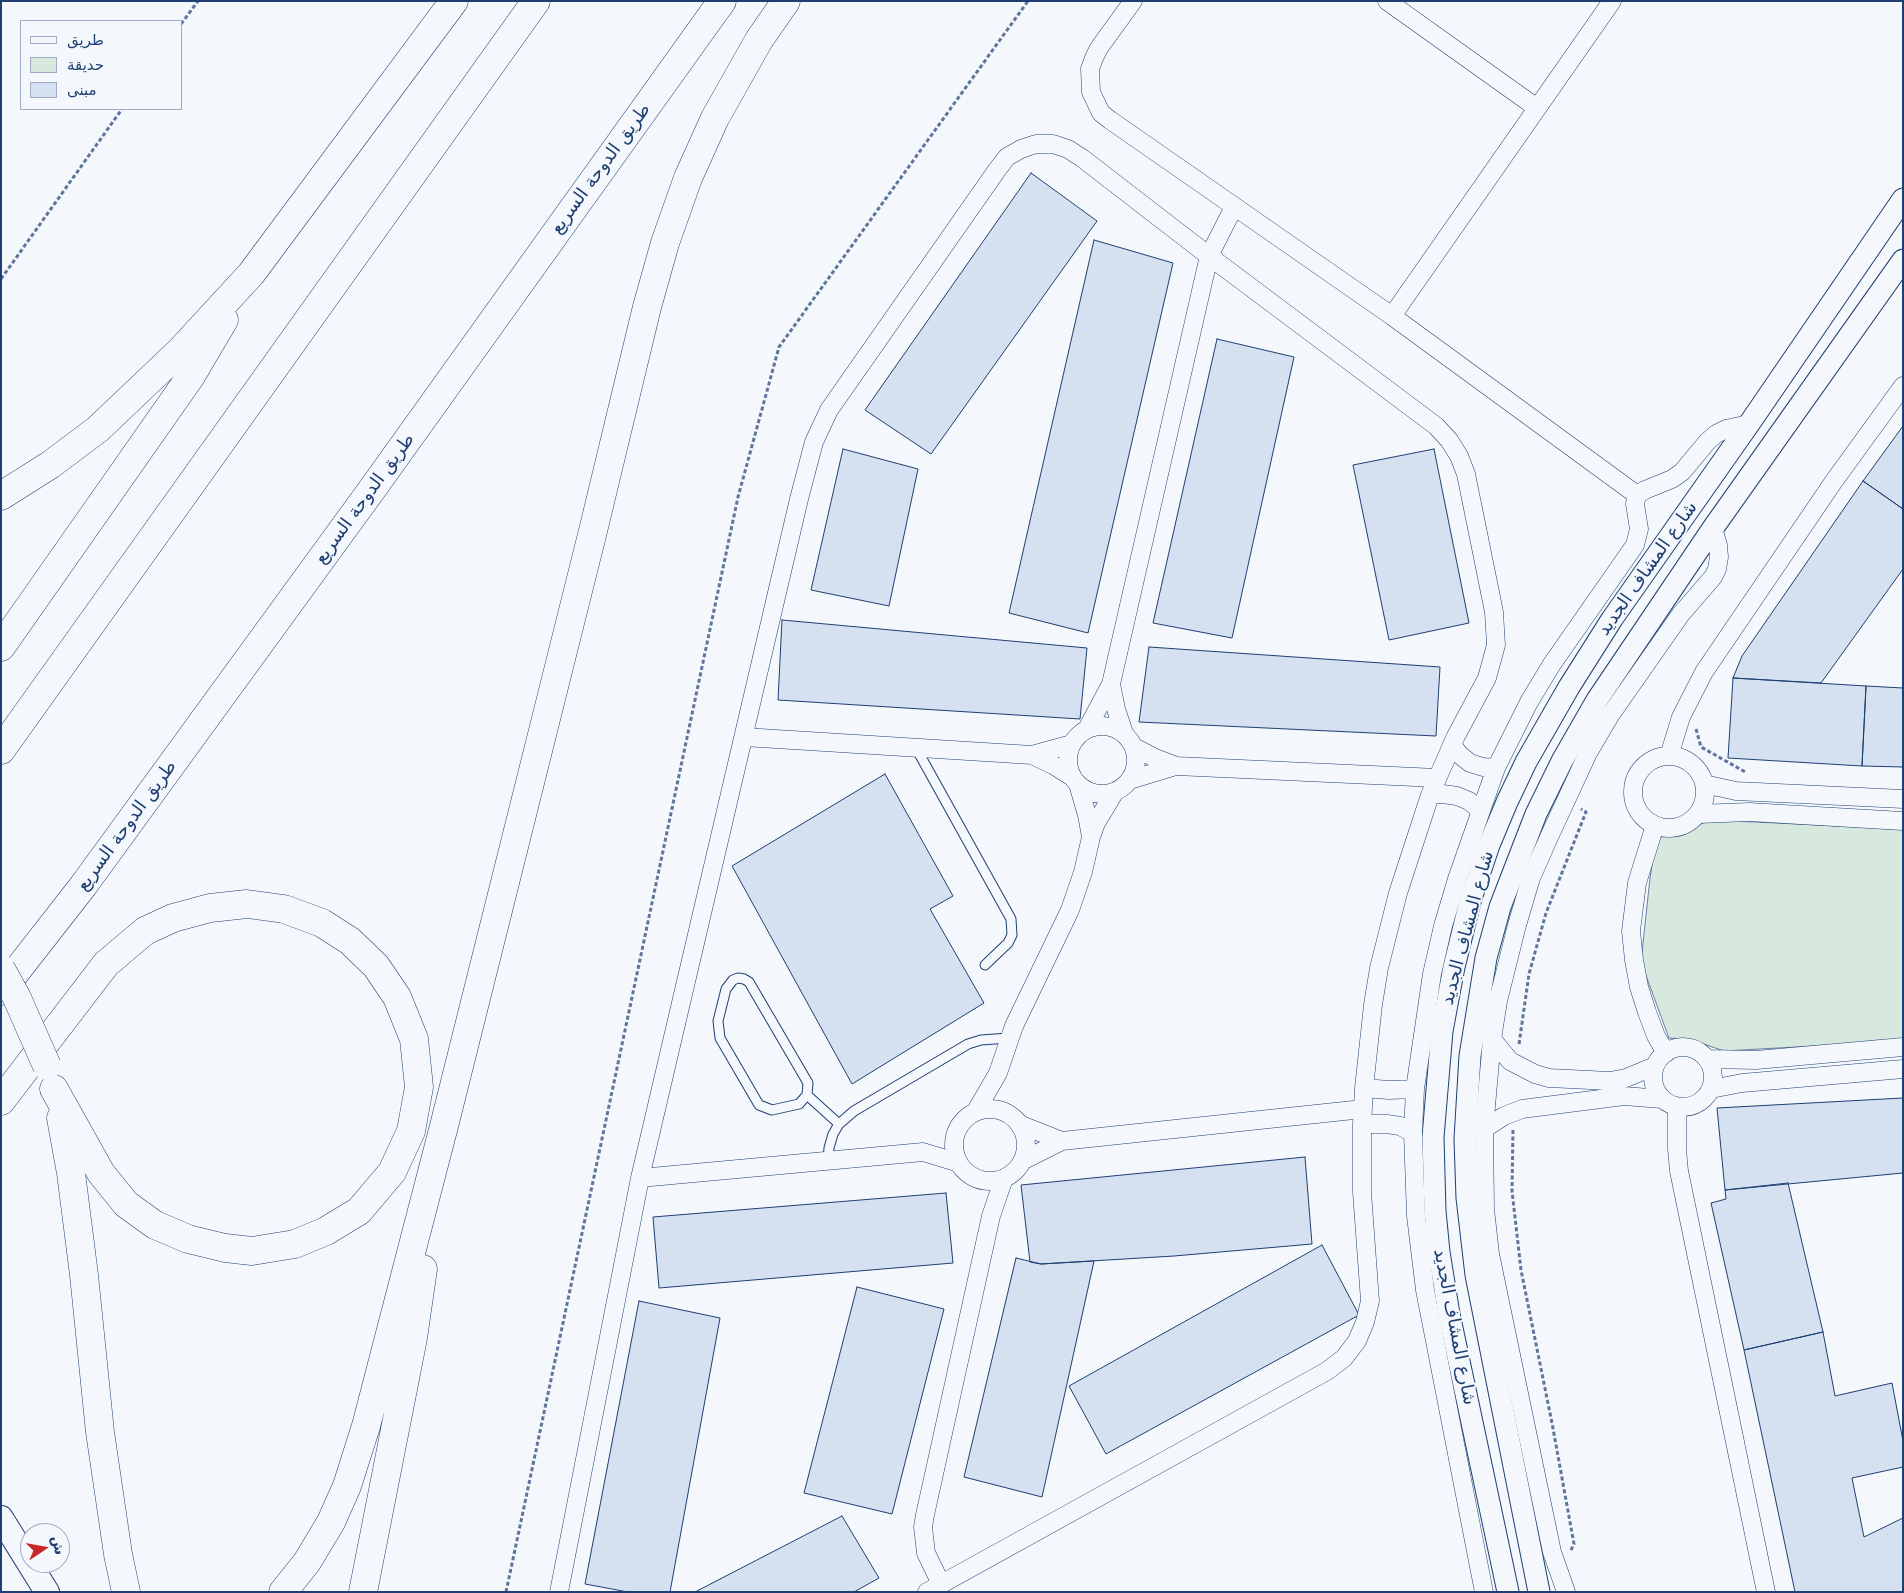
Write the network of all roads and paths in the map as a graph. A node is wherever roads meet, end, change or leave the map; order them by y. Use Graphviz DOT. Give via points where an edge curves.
graph roads {
  1 [pos="198,1"];
  2 [pos="454,1"];
  3 [pos="536,1"];
  4 [pos="722,1"];
  5 [pos="786,1"];
  6 [pos="1028,1"];
  7 [pos="1133,1"];
  8 [pos="1387,1"];
  9 [pos="1612,1"];
  10 [pos="182,23"];
  11 [pos="1537,108"];
  12 [pos="121,110"];
  13 [pos="1903,199"];
  14 [pos="1234,207"];
  15 [pos="1209,256"];
  16 [pos="1903,260"];
  17 [pos="251,274"];
  18 [pos="1895,275"];
  19 [pos="1,279"];
  20 [pos="1392,316"];
  21 [pos="1903,386"];
  22 [pos="1749,424"];
  23 [pos="1637,495"];
  24 [pos="1,496"];
  25 [pos="1712,528"];
  26 [pos="1606,586"];
  27 [pos="1612,619"];
  28 [pos="1,647"];
  29 [pos="1112,684"];
  30 [pos="1681,717"];
  31 [pos="1087,729"];
  32 [pos="744,737"];
  33 [pos="1129,740"];
  34 [pos="1072,744"];
  35 [pos="1452,745"];
  36 [pos="916,748"];
  37 [pos="1,750"];
  38 [pos="1032,755"];
  39 [pos="1669,756"];
  40 [pos="1176,766"];
  41 [pos="1496,768"];
  42 [pos="1436,778"];
  43 [pos="1130,780"];
  44 [pos="1075,781"];
  45 [pos="1704,784"];
  46 [pos="1749,791"];
  47 [pos="1114,793"];
  48 [pos="1430,795"];
  49 [pos="1903,799"];
  50 [pos="1564,802"];
  51 [pos="1480,810"];
  52 [pos="1698,814"];
  53 [pos="1903,821"];
  54 [pos="1655,825"];
  55 [pos="1091,836"];
  56 [pos="985,964"];
  57 [pos="1,969"];
  58 [pos="1,990"];
  59 [pos="1009,1038"];
  60 [pos="1492,1039"];
  61 [pos="1903,1047"];
  62 [pos="1661,1059"];
  63 [pos="1707,1059"];
  64 [pos="1516,1065"];
  65 [pos="1903,1069"];
  66 [pos="998,1073"];
  67 [pos="51,1077"];
  68 [pos="1364,1088"];
  69 [pos="1415,1089"];
  70 [pos="1711,1089"];
  71 [pos="807,1095"];
  72 [pos="1,1101"];
  73 [pos="1670,1102"];
  74 [pos="976,1111"];
  75 [pos="1005,1112"];
  76 [pos="1513,1112"];
  77 [pos="1362,1117"];
  78 [pos="839,1124"];
  79 [pos="1019,1124"];
  80 [pos="444,1126"];
  81 [pos="1484,1129"];
  82 [pos="956,1131"];
  83 [pos="1413,1133"];
  84 [pos="1062,1141"];
  85 [pos="923,1152"];
  86 [pos="828,1161"];
  87 [pos="1022,1161"];
  88 [pos="959,1163"];
  89 [pos="640,1178"];
  90 [pos="1004,1178"];
  91 [pos="978,1180"];
  92 [pos="991,1216"];
  93 [pos="1,1518"];
  94 [pos="1560,1575"];
  95 [pos="934,1588"];
  96 [pos="47,1592"];
  97 [pos="126,1592"];
  98 [pos="284,1592"];
  99 [pos="363,1592"];
  100 [pos="506,1592"];
  101 [pos="559,1592"];
  102 [pos="1484,1592"];
  103 [pos="1508,1592"];
  104 [pos="1539,1592"];
  105 [pos="1566,1592"];
  106 [pos="1766,1592"];
  1 -- 10 [label="path"];
  2 -- 17 [label="highway"];
  3 -- 37 [label="highway"];
  4 -- 58 [label="highway, طريق الدوحة السريع" via="83,886"];
  5 -- 80 [label="highway" via="759,40 716,118 688,178 665,243"];
  6 -- 100 [label="path" via="779,346 738,498"];
  7 -- 14 [label="street" via="1094,58 1089,80 1095,103 1110,120"];
  8 -- 11 [label="street"];
  9 -- 11 [label="street"];
  11 -- 20 [label="street"];
  12 -- 19 [label="path"];
  13 -- 22 [label="street, شارع المشاف الجديد"];
  14 -- 15 [label="street"];
  14 -- 20 [label="street"];
  15 -- 29 [label="street"];
  15 -- 32 [label="street" via="1068,149 1053,144 1036,144 1021,148 1007,158 820,426 804,476"];
  15 -- 35 [label="street" via="1422,414 1449,440 1459,456 1466,474 1494,612 1496,645 1487,678"];
  16 -- 18 [label="street, شارع المشاف الجديد"];
  17 -- 24 [label="highway" via="180,351 98,429"];
  17 -- 28 [label="highway" via="191,376"];
  18 -- 25 [label="street, شارع المشاف الجديد"];
  20 -- 23 [label="street"];
  21 -- 30 [label="street" via="1712,659"];
  22 -- 23 [label="street" via="1716,434 1682,472"];
  22 -- 27 [label="street, شارع المشاف الجديد"];
  23 -- 26 [label="street" via="1639,536"];
  25 -- 50 [label="street" via="1719,557 1713,577 1681,614 1611,714"];
  25 -- 104 [label="street, شارع المشاف الجديد" via="1597,700 1562,760 1536,814 1500,907 1486,958 1477,1010 1466,1095 1467,1198 1476,1275"];
  26 -- 27 [label="street"];
  26 -- 41 [label="street" via="1529,702"];
  27 -- 103 [label="street, شارع المشاف الجديد" via="1547,723 1492,836 1471,898 1441,1040 1433,1137 1439,1252 1449,1314"];
  29 -- 31 [label="street"];
  29 -- 33 [label="street" via="1116,709"];
  30 -- 39 [label="street"];
  30 -- 46 [label="path" via="1694,724 1701,747 1751,777"];
  31 -- 33 [label="street" via="1110,726"];
  31 -- 34 [label="street"];
  32 -- 36 [label="street"];
  32 -- 89 [label="street"];
  33 -- 40 [label="street" via="1155,758"];
  33 -- 43 [label="street" via="1136,764"];
  34 -- 38 [label="street"];
  34 -- 44 [label="street" via="1068,761"];
  35 -- 41 [label="street" via="1470,763"];
  35 -- 42 [label="street"];
  36 -- 38 [label="street"];
  36 -- 56 [label="lane" via="1011,919 1012,935 1008,943"];
  38 -- 44 [label="street"];
  39 -- 45 [label="street" via="1692,764"];
  39 -- 54 [label="street" via="1647,764 1634,784 1638,808"];
  40 -- 42 [label="street"];
  40 -- 43 [label="street"];
  41 -- 51 [label="street"];
  42 -- 48 [label="street"];
  43 -- 47 [label="street"];
  44 -- 47 [label="street" via="1084,789 1098,794"];
  44 -- 55 [label="street"];
  45 -- 46 [label="street"];
  45 -- 52 [label="street" via="1705,795"];
  46 -- 49 [label="street"];
  47 -- 55 [label="street"];
  48 -- 51 [label="street" via="1457,796"];
  48 -- 68 [label="street" via="1398,893 1379,968"];
  50 -- 60 [label="street" via="1532,878 1517,925"];
  50 -- 64 [label="path" via="1586,812 1546,913 1529,974"];
  51 -- 69 [label="street" via="1436,954"];
  52 -- 53 [label="street" via="1749,812"];
  52 -- 54 [label="street" via="1678,827"];
  54 -- 62 [label="street" via="1637,883 1631,931 1639,987"];
  55 -- 59 [label="street" via="1070,910"];
  57 -- 67 [label="highway, bridge"];
  59 -- 66 [label="street"];
  59 -- 78 [label="lane" via="981,1040 955,1050 860,1107"];
  60 -- 64 [label="street"];
  60 -- 81 [label="street"];
  61 -- 63 [label="street" via="1756,1060"];
  62 -- 63 [label="street" via="1674,1048 1683,1047 1693,1048"];
  62 -- 64 [label="street" via="1626,1078 1597,1081 1549,1078"];
  62 -- 73 [label="street" via="1654,1083"];
  63 -- 70 [label="street" via="1712,1069"];
  65 -- 70 [label="street" via="1750,1082"];
  66 -- 74 [label="street"];
  66 -- 75 [label="street"];
  67 -- 72 [label="highway" via="101,1173 126,1204 155,1225 188,1239 252,1251 295,1244 326,1232 359,1211 392,1172 411,1131 419,1087 414,1038 397,997 376,966 350,941 322,923 284,909 247,904 210,908 172,918 145,931 106,964"];
  67 -- 97 [label="highway" via="71,1173 100,1432"];
  68 -- 69 [label="street"];
  68 -- 77 [label="street"];
  69 -- 83 [label="street"];
  70 -- 73 [label="street" via="1697,1104 1687,1106"];
  71 -- 71 [label="lane" via="808,1083 749,982 732,980 724,997 718,1030 756,1100 772,1110 799,1104"];
  71 -- 78 [label="lane"];
  73 -- 76 [label="street" via="1624,1096 1548,1104"];
  73 -- 106 [label="street" via="1679,1171"];
  74 -- 75 [label="street"];
  74 -- 82 [label="street"];
  75 -- 79 [label="street"];
  76 -- 81 [label="street"];
  76 -- 94 [label="path" via="1512,1191 1521,1270 1574,1544"];
  77 -- 83 [label="street" via="1400,1126"];
  77 -- 84 [label="street"];
  77 -- 95 [label="street" via="1362,1192 1370,1301 1360,1335 1344,1358 1327,1371"];
  78 -- 86 [label="lane" via="831,1140"];
  79 -- 84 [label="street"];
  79 -- 87 [label="street" via="1026,1142"];
  80 -- 98 [label="highway" via="366,1426 347,1486 312,1554"];
  80 -- 99 [label="highway" via="413,1338"];
  81 -- 94 [label="street" via="1485,1209 1490,1254 1538,1488"];
  82 -- 85 [label="street"];
  82 -- 88 [label="street" via="954,1148"];
  83 -- 102 [label="street" via="1416,1216 1425,1290"];
  84 -- 87 [label="street"];
  85 -- 86 [label="street"];
  85 -- 88 [label="street"];
  86 -- 89 [label="street"];
  87 -- 90 [label="street"];
  88 -- 91 [label="street"];
  89 -- 101 [label="street"];
  90 -- 91 [label="street"];
  90 -- 92 [label="street"];
  91 -- 92 [label="street"];
  92 -- 95 [label="street" via="925,1514 926,1553"];
  93 -- 96 [label="main road"];
  94 -- 105 [label="street"];
}
